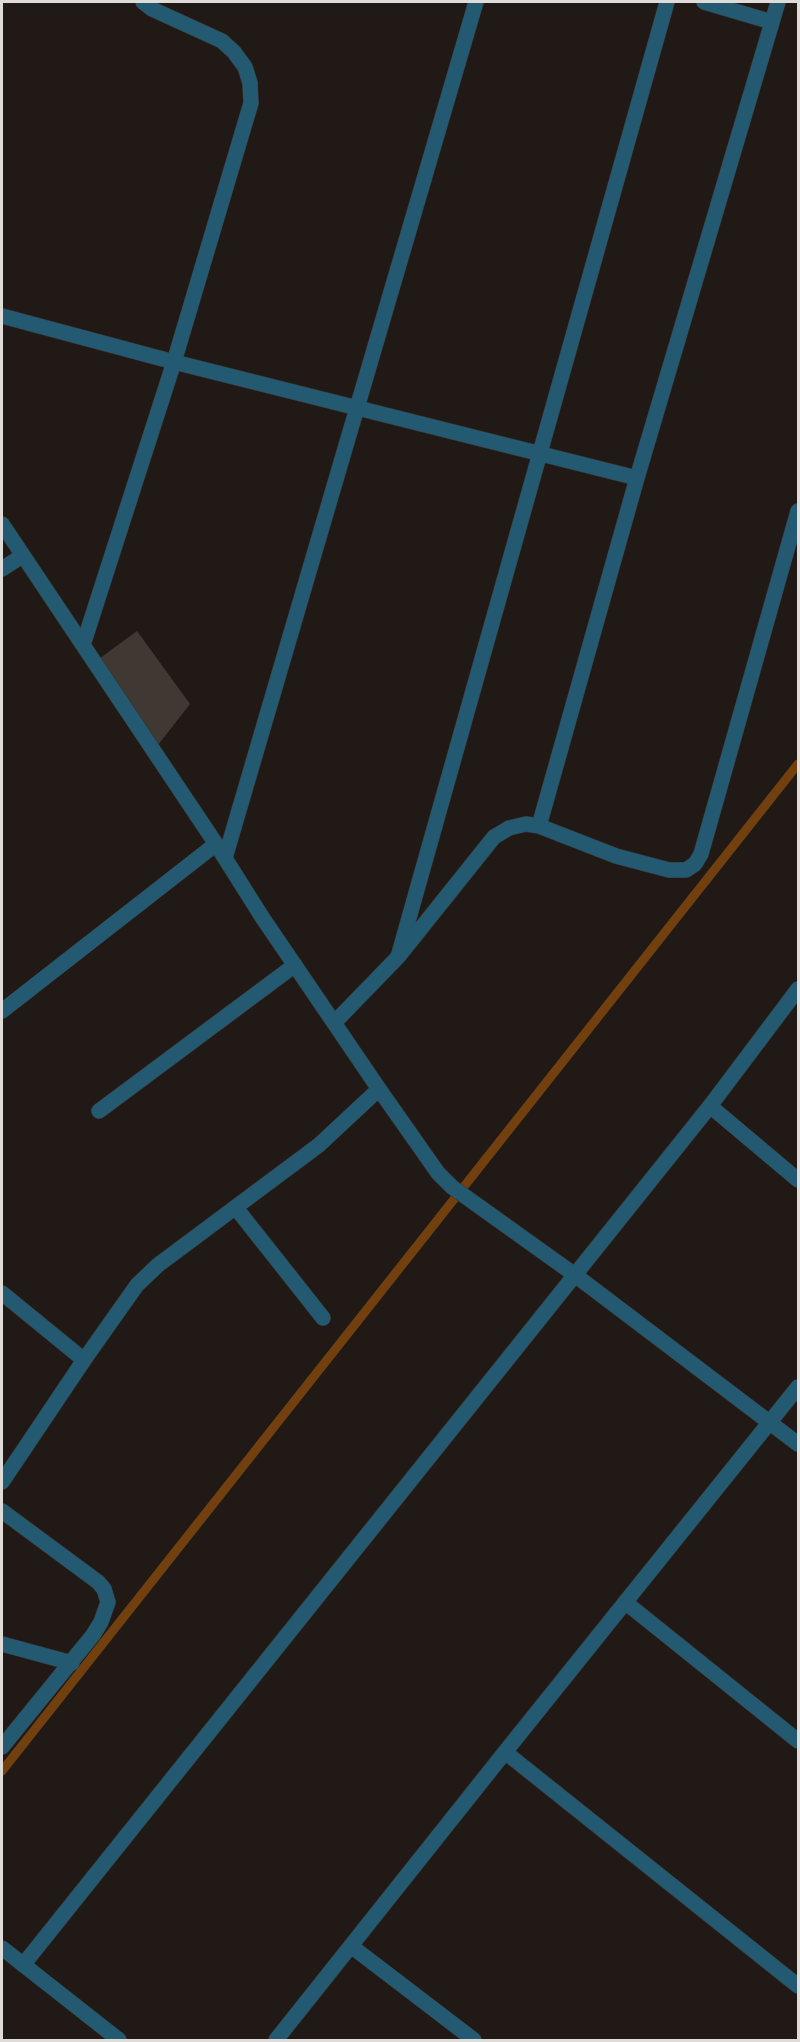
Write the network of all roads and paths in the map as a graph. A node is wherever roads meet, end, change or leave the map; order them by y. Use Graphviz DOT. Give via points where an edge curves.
graph roads {
  1 [pos="143,2"];
  2 [pos="476,2"];
  3 [pos="667,2"];
  4 [pos="705,2"];
  5 [pos="778,2"];
  6 [pos="772,22"];
  7 [pos="2,316"];
  8 [pos="174,362"];
  9 [pos="356,407"];
  10 [pos="539,453"];
  11 [pos="637,478"];
  12 [pos="798,511"];
  13 [pos="2,524"];
  14 [pos="22,556"];
  15 [pos="2,569"];
  16 [pos="82,645"];
  17 [pos="538,825"];
  18 [pos="216,844"];
  19 [pos="225,858"];
  20 [pos="398,957"];
  21 [pos="295,965"];
  22 [pos="798,989"];
  23 [pos="2,1011"];
  24 [pos="334,1023"];
  25 [pos="379,1089"];
  26 [pos="710,1106"];
  27 [pos="99,1111"];
  28 [pos="798,1180"];
  29 [pos="236,1208"];
  30 [pos="575,1275"];
  31 [pos="2,1293"];
  32 [pos="323,1318"];
  33 [pos="84,1360"];
  34 [pos="798,1386"];
  35 [pos="770,1422"];
  36 [pos="798,1444"];
  37 [pos="2,1482"];
  38 [pos="2,1511"];
  39 [pos="625,1602"];
  40 [pos="2,1644"];
  41 [pos="72,1663"];
  42 [pos="798,1741"];
  43 [pos="2,1747"];
  44 [pos="505,1752"];
  45 [pos="351,1946"];
  46 [pos="2,1948"];
  47 [pos="23,1965"];
  48 [pos="798,1986"];
  49 [pos="119,2040"];
  50 [pos="276,2040"];
  51 [pos="474,2040"];
  1 -- 8 [label="street" via="222,41 245,67 250,83 251,103"];
  2 -- 9 [label="street"];
  3 -- 10 [label="street"];
  4 -- 6 [label="street"];
  5 -- 6 [label="street"];
  6 -- 11 [label="street"];
  7 -- 8 [label="street"];
  8 -- 9 [label="street"];
  8 -- 16 [label="street"];
  9 -- 10 [label="street"];
  9 -- 19 [label="street"];
  10 -- 11 [label="street"];
  10 -- 20 [label="street"];
  11 -- 17 [label="street"];
  12 -- 17 [label="street" via="695,864 686,870 669,870 616,856"];
  13 -- 14 [label="street"];
  14 -- 15 [label="street"];
  14 -- 16 [label="street"];
  16 -- 18 [label="street"];
  17 -- 20 [label="street" via="517,826 494,837"];
  18 -- 19 [label="street"];
  18 -- 23 [label="street"];
  19 -- 21 [label="street"];
  20 -- 24 [label="street"];
  21 -- 24 [label="street"];
  21 -- 27 [label="street"];
  22 -- 26 [label="street"];
  24 -- 25 [label="street"];
  25 -- 29 [label="street" via="319,1145"];
  25 -- 30 [label="street" via="452,1187"];
  26 -- 28 [label="street"];
  26 -- 30 [label="street"];
  29 -- 32 [label="street"];
  29 -- 33 [label="street" via="158,1265 137,1286"];
  30 -- 35 [label="street"];
  30 -- 47 [label="street"];
  31 -- 33 [label="street"];
  33 -- 37 [label="street"];
  34 -- 35 [label="street"];
  35 -- 36 [label="street"];
  35 -- 39 [label="street"];
  38 -- 41 [label="street" via="104,1589 108,1602 101,1622"];
  39 -- 42 [label="street"];
  39 -- 44 [label="street"];
  40 -- 41 [label="street"];
  41 -- 43 [label="street"];
  44 -- 45 [label="street"];
  44 -- 48 [label="street"];
  45 -- 50 [label="street"];
  45 -- 51 [label="street"];
  46 -- 47 [label="street"];
  47 -- 49 [label="street"];
}
